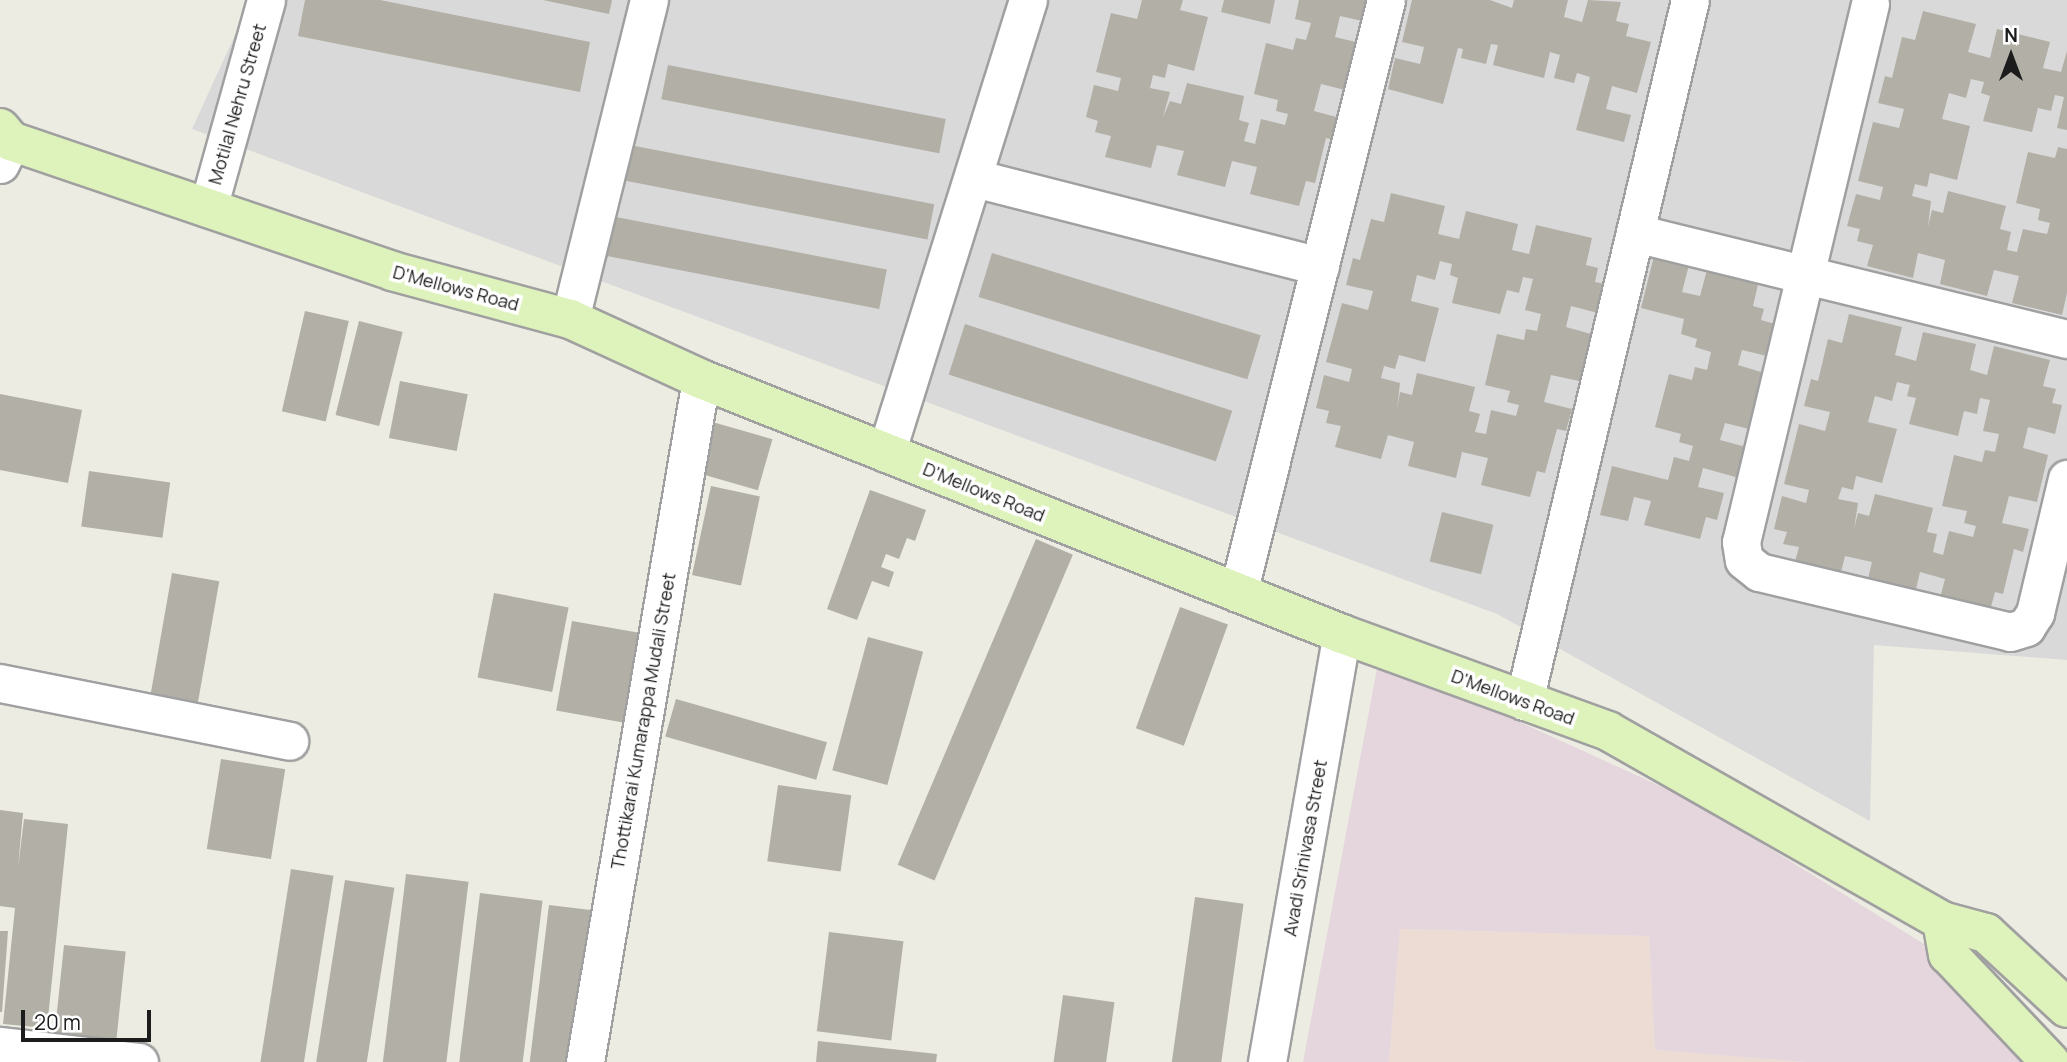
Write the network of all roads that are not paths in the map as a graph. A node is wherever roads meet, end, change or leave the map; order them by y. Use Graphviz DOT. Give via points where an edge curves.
graph roads {
  1 [pos="266,0"];
  2 [pos="649,0"];
  3 [pos="1028,0"];
  4 [pos="1386,0"];
  5 [pos="1690,0"];
  6 [pos="1870,4"];
  7 [pos="4,144"];
  8 [pos="974,178"];
  9 [pos="208,208"];
  10 [pos="1635,233"];
  11 [pos="1320,266"];
  12 [pos="1806,275"];
  13 [pos="570,319"];
  14 [pos="2067,339"];
  15 [pos="701,379"];
  16 [pos="886,453"];
  17 [pos="2067,480"];
  18 [pos="1238,593"];
  19 [pos="1342,634"];
  20 [pos="0,682"];
  21 [pos="1524,701"];
  22 [pos="289,741"];
  23 [pos="1942,921"];
  24 [pos="2067,1008"];
  25 [pos="0,1046"];
  26 [pos="139,1062"];
  27 [pos="585,1062"];
  28 [pos="1267,1062"];
  29 [pos="2050,1062"];
  1 -- 9 [label="street, Motilal Nehru Street"];
  2 -- 13 [label="street"];
  3 -- 8 [label="street"];
  4 -- 11 [label="street"];
  5 -- 10 [label="street"];
  6 -- 12 [label="street"];
  7 -- 9 [label="main road, D'Mellows Road"];
  8 -- 11 [label="street"];
  8 -- 16 [label="street"];
  9 -- 13 [label="main road, D'Mellows Road" via="392,271"];
  10 -- 12 [label="street"];
  10 -- 21 [label="street"];
  11 -- 18 [label="street"];
  12 -- 14 [label="street"];
  12 -- 17 [label="street" via="1741,542 1744,559 1759,572 2010,632 2026,627 2035,614"];
  13 -- 15 [label="main road, D'Mellows Road"];
  15 -- 16 [label="main road, D'Mellows Road"];
  15 -- 27 [label="street, Thottikarai Kumarappa Mudali Street"];
  16 -- 18 [label="main road, D'Mellows Road"];
  18 -- 19 [label="main road, D'Mellows Road"];
  19 -- 21 [label="main road, D'Mellows Road"];
  19 -- 28 [label="street, Avadi Srinivasa Street"];
  20 -- 22 [label="street"];
  21 -- 23 [label="main road, D'Mellows Road" via="1608,732"];
  23 -- 24 [label="main road, D'Mellows Road" via="1986,933"];
  23 -- 29 [label="main road" via="1948,954"];
  25 -- 26 [label="street"];
}
